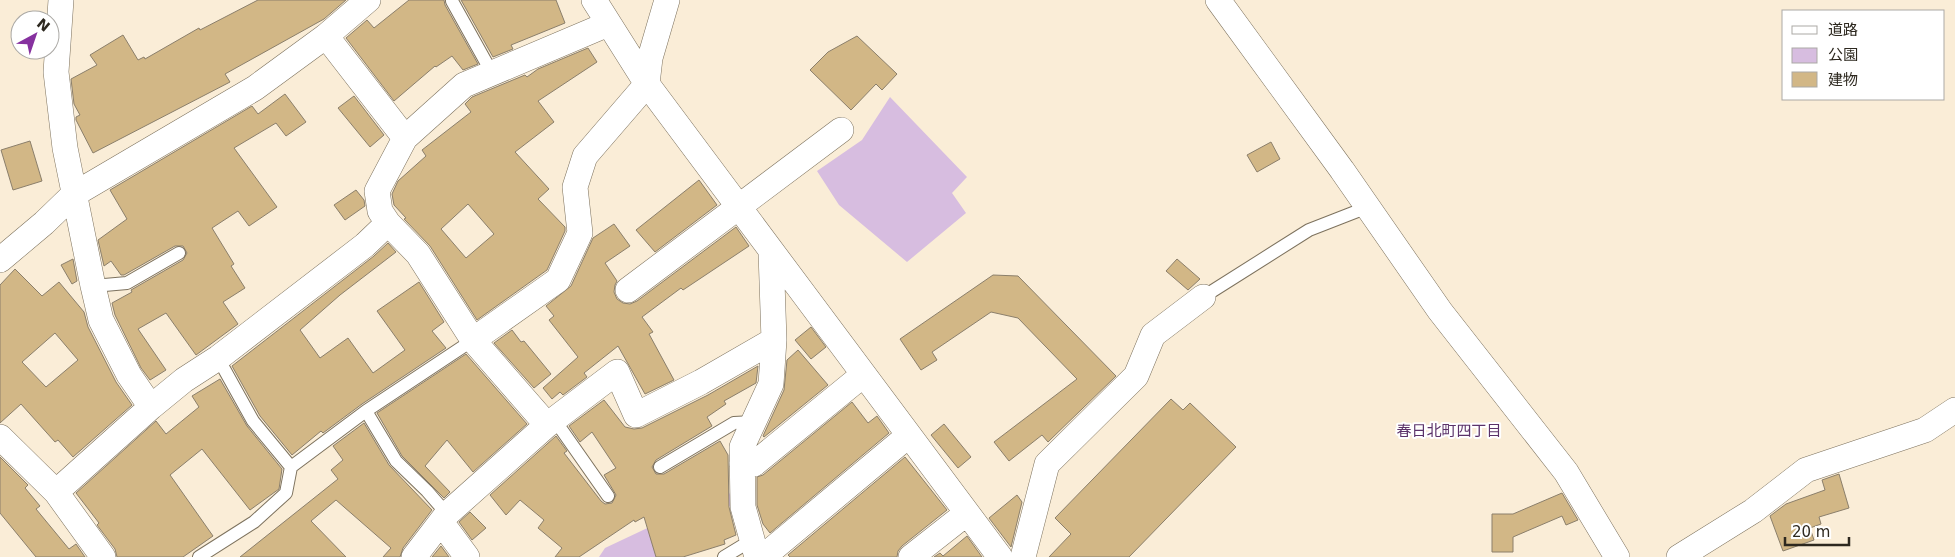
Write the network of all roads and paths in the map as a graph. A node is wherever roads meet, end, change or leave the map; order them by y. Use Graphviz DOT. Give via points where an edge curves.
graph roads {
  1 [pos="61,0"];
  2 [pos="368,0"];
  3 [pos="594,0"];
  4 [pos="667,0"];
  5 [pos="1218,0"];
  6 [pos="452,1"];
  7 [pos="608,24"];
  8 [pos="326,36"];
  9 [pos="492,73"];
  10 [pos="647,84"];
  11 [pos="841,130"];
  12 [pos="405,138"];
  13 [pos="73,195"];
  14 [pos="738,207"];
  15 [pos="1368,207"];
  16 [pos="388,224"];
  17 [pos="771,252"];
  18 [pos="179,253"];
  19 [pos="0,260"];
  20 [pos="94,286"];
  21 [pos="628,290"];
  22 [pos="1203,297"];
  23 [pos="473,340"];
  24 [pos="774,340"];
  25 [pos="218,358"];
  26 [pos="863,375"];
  27 [pos="151,407"];
  28 [pos="1955,410"];
  29 [pos="366,411"];
  30 [pos="551,422"];
  31 [pos="753,422"];
  32 [pos="909,435"];
  33 [pos="0,437"];
  34 [pos="742,464"];
  35 [pos="660,467"];
  36 [pos="291,468"];
  37 [pos="56,492"];
  38 [pos="608,496"];
  39 [pos="967,513"];
  40 [pos="444,518"];
  41 [pos="757,551"];
  42 [pos="103,557"];
  43 [pos="199,557"];
  44 [pos="414,557"];
  45 [pos="467,557"];
  46 [pos="724,557"];
  47 [pos="911,557"];
  48 [pos="1000,557"];
  49 [pos="1024,557"];
  50 [pos="1617,557"];
  51 [pos="1680,557"];
  1 -- 13 [label="street" via="56,72"];
  2 -- 8 [label="street"];
  3 -- 7 [label="street"];
  4 -- 10 [label="street" via="650,58"];
  5 -- 15 [label="street"];
  6 -- 9 [label="lane"];
  7 -- 9 [label="street"];
  7 -- 10 [label="street"];
  8 -- 12 [label="street"];
  8 -- 13 [label="street" via="255,88"];
  9 -- 12 [label="street" via="464,85"];
  10 -- 14 [label="street"];
  10 -- 23 [label="street" via="585,156 575,187 580,233 558,280"];
  11 -- 14 [label="street"];
  12 -- 16 [label="street" via="377,191 380,210"];
  13 -- 19 [label="street"];
  13 -- 20 [label="street"];
  14 -- 17 [label="street"];
  14 -- 21 [label="street"];
  15 -- 22 [label="lane" via="1309,230"];
  15 -- 50 [label="street" via="1440,311 1566,472"];
  16 -- 23 [label="street" via="418,254"];
  16 -- 25 [label="street"];
  17 -- 24 [label="street"];
  17 -- 26 [label="street"];
  18 -- 20 [label="lane" via="127,283"];
  20 -- 27 [label="street" via="101,320 129,375"];
  22 -- 49 [label="street" via="1153,335 1136,376 1047,464"];
  23 -- 29 [label="lane"];
  23 -- 30 [label="street"];
  24 -- 30 [label="street" via="636,415 617,372"];
  24 -- 31 [label="street" via="771,384"];
  25 -- 27 [label="street"];
  25 -- 36 [label="lane" via="253,421"];
  26 -- 32 [label="street"];
  26 -- 34 [label="street" via="754,464"];
  27 -- 37 [label="street"];
  28 -- 51 [label="street" via="1925,430 1806,470 1753,512"];
  29 -- 36 [label="lane"];
  29 -- 40 [label="lane" via="396,461 427,491"];
  30 -- 38 [label="lane"];
  30 -- 40 [label="street"];
  31 -- 34 [label="street" via="742,447"];
  31 -- 35 [label="lane" via="734,423"];
  32 -- 39 [label="street"];
  32 -- 41 [label="street"];
  33 -- 37 [label="street"];
  34 -- 41 [label="street" via="743,507"];
  36 -- 43 [label="lane" via="286,494 254,522"];
  37 -- 42 [label="street"];
  39 -- 47 [label="street"];
  39 -- 48 [label="street"];
  40 -- 44 [label="street"];
  40 -- 45 [label="street"];
  41 -- 46 [label="lane"];
}
